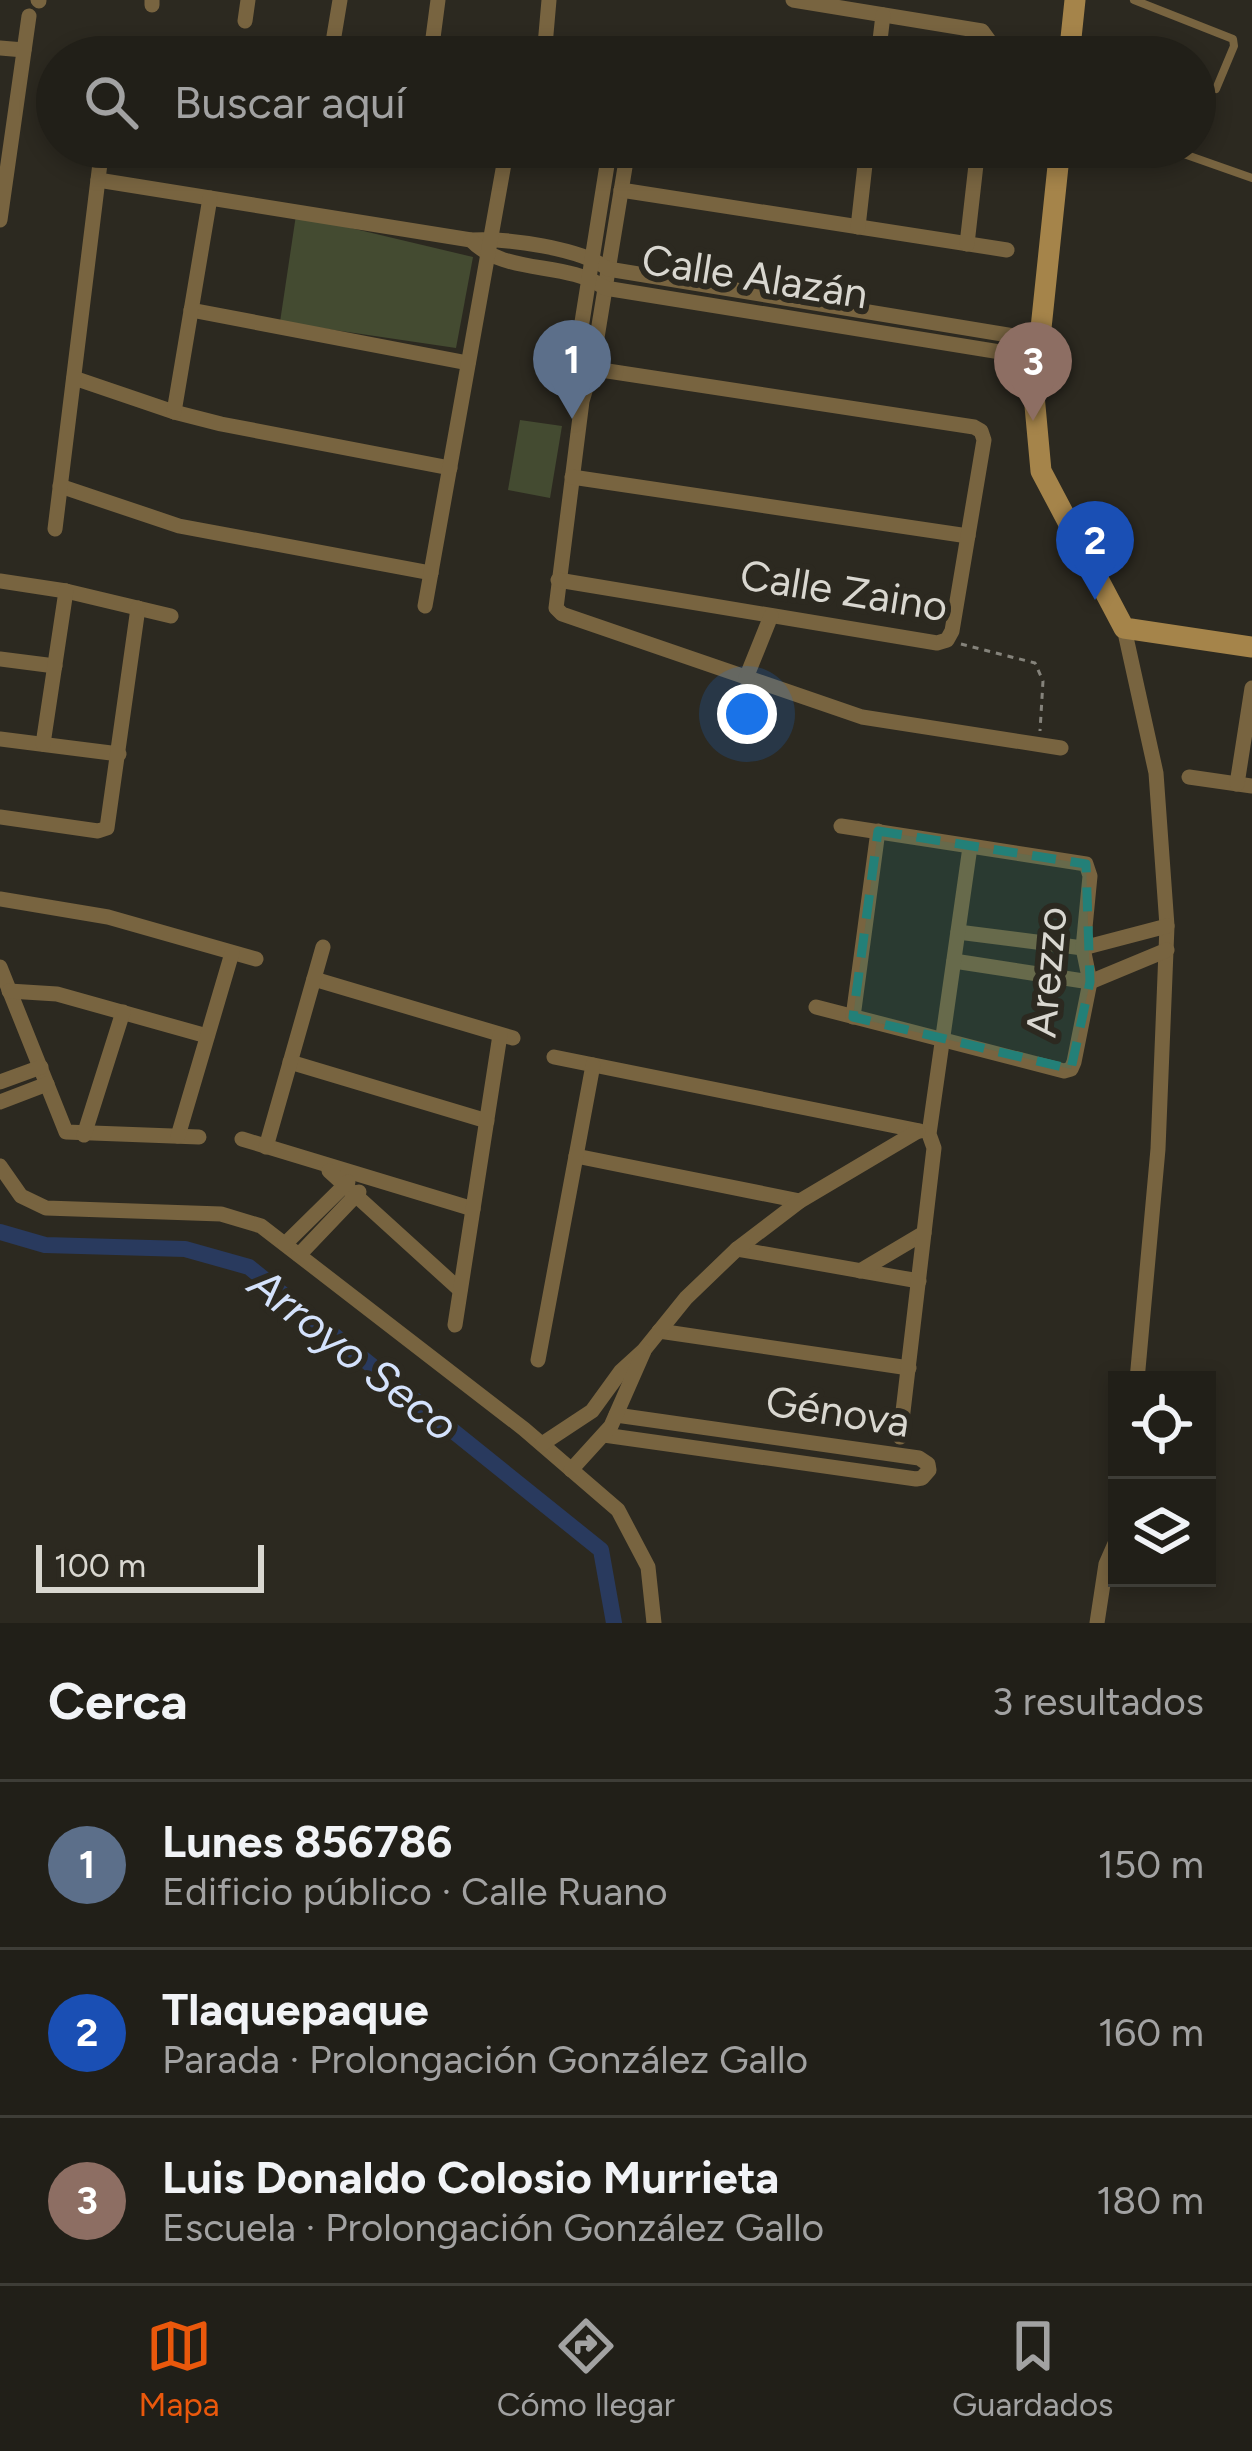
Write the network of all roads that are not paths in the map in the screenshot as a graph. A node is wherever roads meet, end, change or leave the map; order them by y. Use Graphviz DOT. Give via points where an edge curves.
graph roads {
  1 [pos="248,0"];
  2 [pos="340,0"];
  3 [pos="438,0"];
  4 [pos="550,0"];
  5 [pos="794,0"];
  6 [pos="1075,0"];
  7 [pos="1134,0"];
  8 [pos="35,6"];
  9 [pos="883,15"];
  10 [pos="245,21"];
  11 [pos="334,36"];
  12 [pos="433,36"];
  13 [pos="546,36"];
  14 [pos="880,36"];
  15 [pos="988,36"];
  16 [pos="1071,36"];
  17 [pos="0,48"];
  18 [pos="24,50"];
  19 [pos="1216,89"];
  20 [pos="6,132"];
  21 [pos="1216,165"];
  22 [pos="100,168"];
  23 [pos="503,168"];
  24 [pos="607,168"];
  25 [pos="625,168"];
  26 [pos="865,168"];
  27 [pos="976,168"];
  28 [pos="1058,168"];
  29 [pos="1252,178"];
  30 [pos="98,180"];
  31 [pos="621,190"];
  32 [pos="210,198"];
  33 [pos="1,210"];
  34 [pos="0,220"];
  35 [pos="858,227"];
  36 [pos="490,239"];
  37 [pos="471,240"];
  38 [pos="967,244"];
  39 [pos="1007,250"];
  40 [pos="487,257"];
  41 [pos="593,258"];
  42 [pos="608,269"];
  43 [pos="590,277"];
  44 [pos="605,288"];
  45 [pos="191,310"];
  46 [pos="1038,349"];
  47 [pos="468,363"];
  48 [pos="584,367"];
  49 [pos="74,378"];
  50 [pos="174,412"];
  51 [pos="450,468"];
  52 [pos="572,477"];
  53 [pos="60,486"];
  54 [pos="55,529"];
  55 [pos="968,536"];
  56 [pos="431,573"];
  57 [pos="558,580"];
  58 [pos="0,581"];
  59 [pos="66,591"];
  60 [pos="425,606"];
  61 [pos="138,608"];
  62 [pos="171,616"];
  63 [pos="771,616"];
  64 [pos="1124,628"];
  65 [pos="1252,647"];
  66 [pos="0,659"];
  67 [pos="55,666"];
  68 [pos="746,678"];
  69 [pos="1252,691"];
  70 [pos="0,739"];
  71 [pos="43,744"];
  72 [pos="1061,748"];
  73 [pos="119,754"];
  74 [pos="1189,777"];
  75 [pos="1245,785"];
  76 [pos="0,817"];
  77 [pos="841,826"];
  78 [pos="878,832"];
  79 [pos="970,848"];
  80 [pos="0,899"];
  81 [pos="1167,926"];
  82 [pos="958,932"];
  83 [pos="323,947"];
  84 [pos="1082,948"];
  85 [pos="1167,950"];
  86 [pos="232,952"];
  87 [pos="256,959"];
  88 [pos="954,961"];
  89 [pos="0,967"];
  90 [pos="314,979"];
  91 [pos="1090,982"];
  92 [pos="9,991"];
  93 [pos="815,1007"];
  94 [pos="124,1012"];
  95 [pos="853,1017"];
  96 [pos="207,1036"];
  97 [pos="942,1042"];
  98 [pos="554,1057"];
  99 [pos="290,1062"];
  100 [pos="593,1065"];
  101 [pos="44,1076"];
  102 [pos="0,1082"];
  103 [pos="0,1102"];
  104 [pos="487,1121"];
  105 [pos="923,1132"];
  106 [pos="85,1135"];
  107 [pos="178,1136"];
  108 [pos="199,1137"];
  109 [pos="242,1139"];
  110 [pos="266,1147"];
  111 [pos="576,1156"];
  112 [pos="0,1166"];
  113 [pos="356,1184"];
  114 [pos="800,1201"];
  115 [pos="473,1209"];
  116 [pos="924,1233"];
  117 [pos="736,1249"];
  118 [pos="292,1250"];
  119 [pos="859,1271"];
  120 [pos="919,1281"];
  121 [pos="460,1290"];
  122 [pos="455,1325"];
  123 [pos="659,1331"];
  124 [pos="644,1350"];
  125 [pos="538,1360"];
  126 [pos="908,1368"];
  127 [pos="1138,1371"];
  128 [pos="616,1414"];
  129 [pos="604,1435"];
  130 [pos="754,1435"];
  131 [pos="900,1437"];
  132 [pos="542,1444"];
  133 [pos="890,1454"];
  134 [pos="751,1455"];
  135 [pos="571,1470"];
  136 [pos="886,1474"];
  137 [pos="1108,1559"];
  138 [pos="654,1623"];
  139 [pos="1097,1623"];
  1 -- 10 [label="street"];
  2 -- 11 [label="street"];
  3 -- 12 [label="street"];
  4 -- 13 [label="street"];
  5 -- 9 [label="street"];
  6 -- 16 [label="street"];
  7 -- 19 [label="lane" via="1233,39"];
  8 -- 18 [label="street"];
  9 -- 14 [label="street"];
  9 -- 15 [label="street"];
  17 -- 18 [label="street"];
  18 -- 20 [label="street"];
  20 -- 33 [label="street"];
  21 -- 29 [label="lane"];
  22 -- 30 [label="street"];
  23 -- 36 [label="street"];
  24 -- 41 [label="street"];
  25 -- 31 [label="street"];
  26 -- 35 [label="street"];
  27 -- 38 [label="street"];
  28 -- 46 [label="street"];
  30 -- 32 [label="street, Calle Alazán"];
  30 -- 49 [label="street"];
  31 -- 35 [label="street"];
  31 -- 42 [label="street"];
  32 -- 37 [label="street, Calle Alazán"];
  32 -- 45 [label="street"];
  33 -- 34 [label="street"];
  35 -- 38 [label="street"];
  36 -- 37 [label="street, Calle Alazán"];
  36 -- 40 [label="street"];
  36 -- 41 [label="street, Calle Alazán"];
  37 -- 40 [label="street"];
  38 -- 39 [label="street"];
  40 -- 43 [label="street, Calle Alazán"];
  40 -- 47 [label="street"];
  41 -- 42 [label="street, Calle Alazán"];
  41 -- 43 [label="street"];
  42 -- 44 [label="street"];
  42 -- 46 [label="street, Calle Alazán"];
  43 -- 44 [label="street, Calle Alazán"];
  43 -- 48 [label="street"];
  44 -- 46 [label="street, Calle Alazán"];
  44 -- 48 [label="street"];
  45 -- 47 [label="street"];
  45 -- 50 [label="street"];
  46 -- 64 [label="street" via="1041,471"];
  47 -- 51 [label="street"];
  48 -- 52 [label="street"];
  48 -- 55 [label="street" via="974,427 984,440"];
  49 -- 50 [label="street"];
  49 -- 53 [label="street"];
  50 -- 51 [label="street"];
  51 -- 56 [label="street"];
  52 -- 55 [label="street"];
  52 -- 57 [label="street"];
  53 -- 54 [label="street"];
  53 -- 56 [label="street" via="179,526"];
  55 -- 63 [label="street, Calle Zaino" via="947,640"];
  56 -- 60 [label="street"];
  57 -- 63 [label="street, Calle Zaino"];
  57 -- 68 [label="street" via="562,614"];
  58 -- 59 [label="street"];
  59 -- 61 [label="street"];
  59 -- 67 [label="street"];
  61 -- 62 [label="street"];
  61 -- 73 [label="street"];
  63 -- 68 [label="street"];
  64 -- 65 [label="street"];
  64 -- 81 [label="street" via="1156,773"];
  66 -- 67 [label="street"];
  67 -- 71 [label="street"];
  68 -- 72 [label="street" via="862,717"];
  69 -- 75 [label="street"];
  70 -- 71 [label="street"];
  71 -- 73 [label="street"];
  73 -- 76 [label="street" via="107,828"];
  74 -- 75 [label="street"];
  77 -- 78 [label="street, Arezzo"];
  78 -- 79 [label="street, Arezzo"];
  78 -- 95 [label="street"];
  79 -- 82 [label="street"];
  79 -- 84 [label="street, Arezzo" via="1086,865"];
  80 -- 86 [label="street" via="108,917"];
  81 -- 84 [label="street"];
  81 -- 85 [label="street"];
  82 -- 84 [label="street"];
  82 -- 88 [label="street"];
  83 -- 90 [label="street"];
  84 -- 91 [label="street, Arezzo"];
  85 -- 91 [label="street"];
  85 -- 127 [label="street"];
  86 -- 87 [label="street"];
  86 -- 96 [label="street"];
  88 -- 91 [label="street"];
  88 -- 97 [label="street"];
  89 -- 92 [label="street"];
  90 -- 99 [label="street"];
  90 -- 104 [label="street" via="507,1036"];
  91 -- 97 [label="street, Arezzo" via="1071,1069"];
  92 -- 94 [label="street"];
  92 -- 101 [label="street"];
  93 -- 95 [label="street, Arezzo"];
  94 -- 96 [label="street"];
  94 -- 106 [label="street"];
  95 -- 97 [label="street, Arezzo"];
  96 -- 107 [label="street"];
  97 -- 105 [label="street"];
  98 -- 100 [label="street"];
  99 -- 104 [label="street"];
  99 -- 110 [label="street"];
  100 -- 105 [label="street"];
  100 -- 111 [label="street"];
  101 -- 102 [label="street"];
  101 -- 103 [label="street"];
  101 -- 106 [label="street" via="66,1132"];
  104 -- 115 [label="street"];
  105 -- 114 [label="street"];
  105 -- 116 [label="street" via="934,1148"];
  106 -- 107 [label="street"];
  107 -- 108 [label="street"];
  109 -- 110 [label="street"];
  110 -- 113 [label="street"];
  111 -- 114 [label="street"];
  111 -- 125 [label="street"];
  112 -- 118 [label="street" via="32,1203 62,1211 221,1214 261,1226"];
  113 -- 115 [label="street"];
  113 -- 118 [label="street"];
  113 -- 121 [label="street"];
  114 -- 117 [label="street"];
  115 -- 121 [label="street"];
  116 -- 119 [label="street"];
  116 -- 120 [label="street"];
  117 -- 119 [label="street"];
  117 -- 123 [label="street"];
  118 -- 132 [label="street"];
  119 -- 120 [label="street"];
  120 -- 126 [label="street"];
  121 -- 122 [label="street"];
  123 -- 124 [label="street"];
  123 -- 126 [label="street"];
  124 -- 128 [label="street"];
  124 -- 132 [label="street" via="592,1411"];
  126 -- 131 [label="street"];
  128 -- 129 [label="street"];
  128 -- 130 [label="street, Génova"];
  129 -- 134 [label="street, Génova"];
  129 -- 135 [label="street"];
  130 -- 133 [label="street, Génova"];
  130 -- 134 [label="street"];
  132 -- 135 [label="street"];
  133 -- 136 [label="street"];
  133 -- 136 [label="street, Génova" via="924,1460 929,1470 922,1478"];
  134 -- 136 [label="street, Génova"];
  135 -- 138 [label="street" via="618,1510 635,1537 648,1567"];
  137 -- 139 [label="street"];
}
